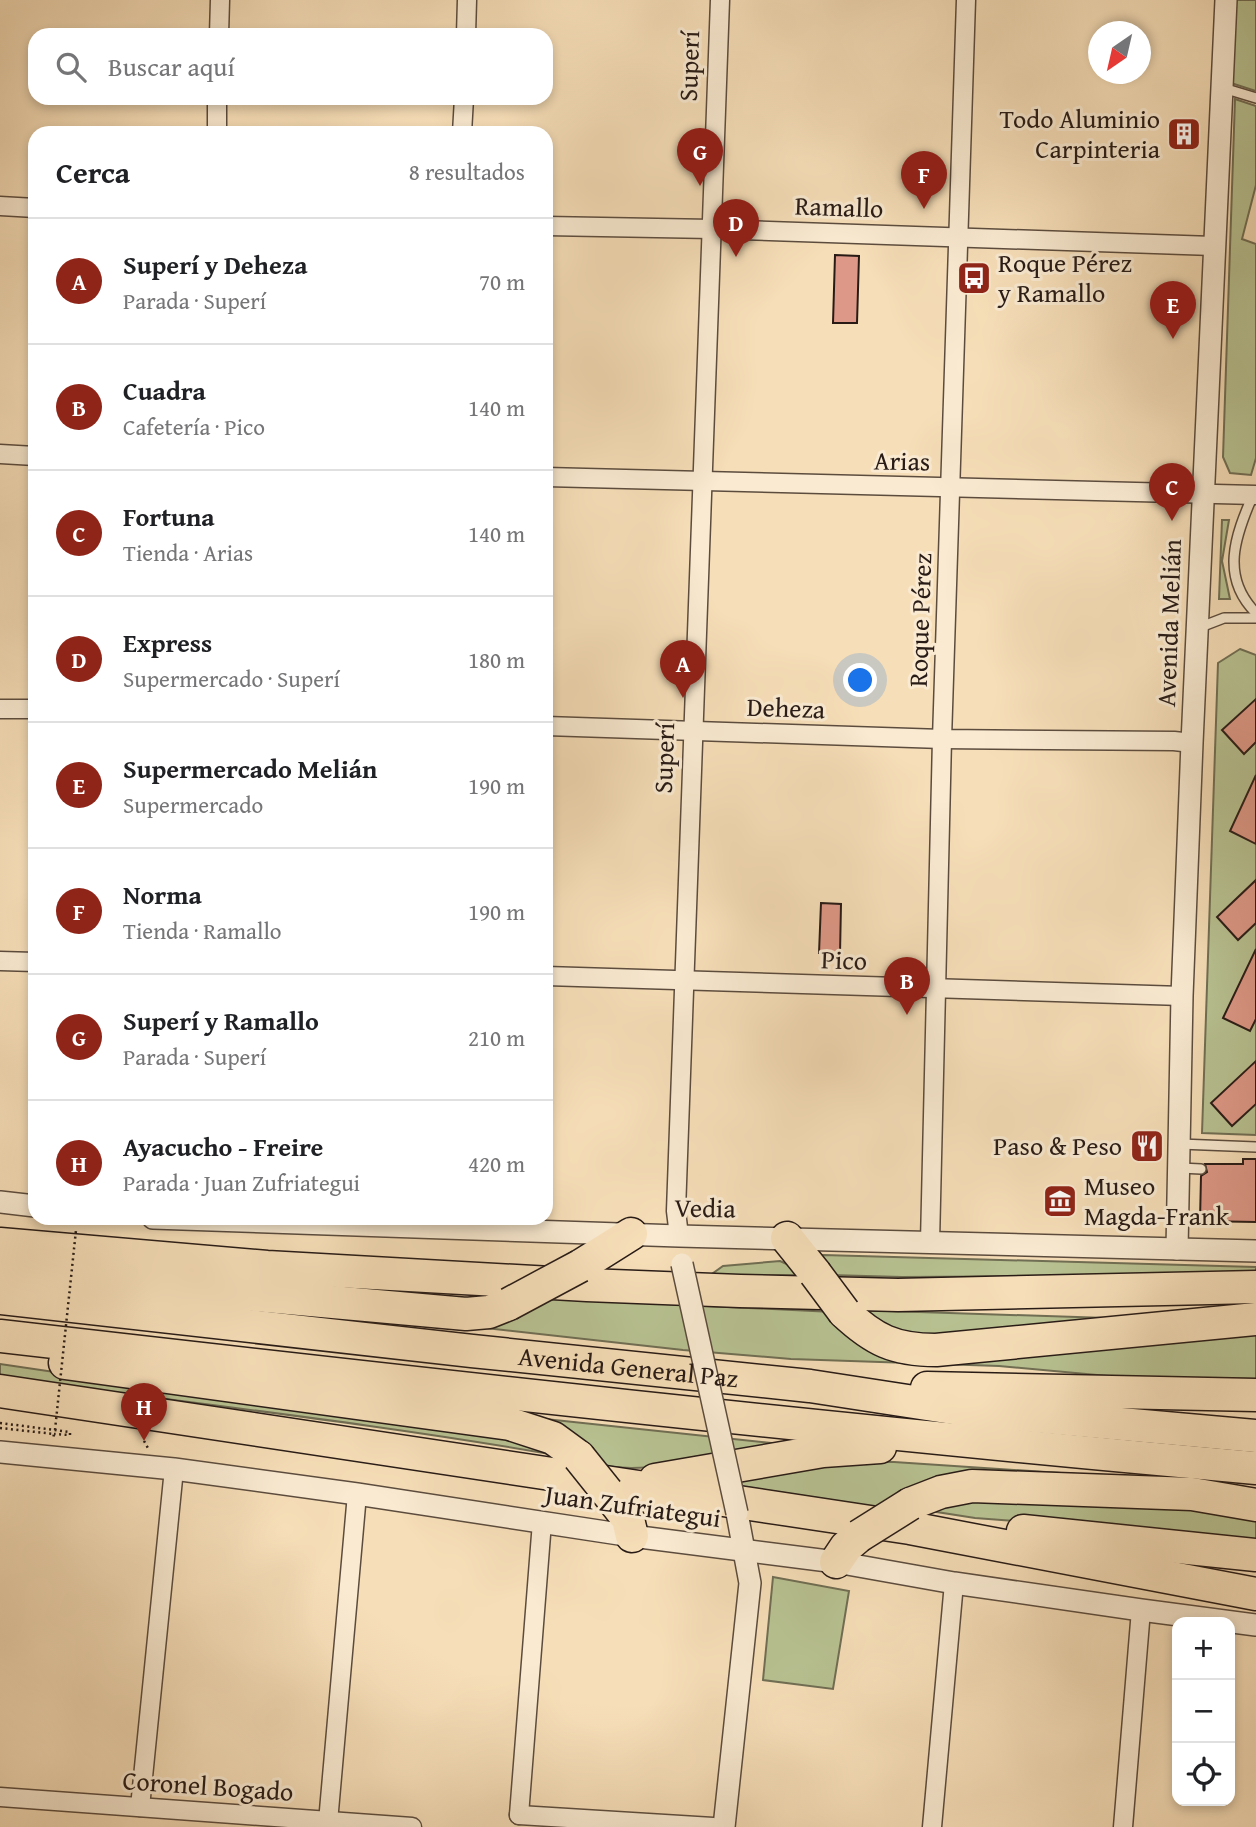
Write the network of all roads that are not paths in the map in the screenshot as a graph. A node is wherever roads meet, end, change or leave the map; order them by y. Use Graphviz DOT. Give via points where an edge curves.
graph roads {
  1 [pos="220,0"];
  2 [pos="467,0"];
  3 [pos="720,0"];
  4 [pos="967,0"];
  5 [pos="1226,0"];
  6 [pos="219,28"];
  7 [pos="466,28"];
  8 [pos="1222,87"];
  9 [pos="1256,98"];
  10 [pos="218,105"];
  11 [pos="464,105"];
  12 [pos="217,126"];
  13 [pos="463,126"];
  14 [pos="0,206"];
  15 [pos="28,208"];
  16 [pos="553,226"];
  17 [pos="712,229"];
  18 [pos="959,238"];
  19 [pos="1213,246"];
  20 [pos="0,454"];
  21 [pos="28,456"];
  22 [pos="553,477"];
  23 [pos="704,482"];
  24 [pos="952,488"];
  25 [pos="1202,494"];
  26 [pos="1254,495"];
  27 [pos="1256,613"];
  28 [pos="1256,618"];
  29 [pos="1198,628"];
  30 [pos="0,709"];
  31 [pos="28,709"];
  32 [pos="553,726"];
  33 [pos="693,732"];
  34 [pos="942,739"];
  35 [pos="1192,743"];
  36 [pos="0,961"];
  37 [pos="28,962"];
  38 [pos="553,976"];
  39 [pos="685,981"];
  40 [pos="935,989"];
  41 [pos="1182,996"];
  42 [pos="1180,1144"];
  43 [pos="1256,1147"];
  44 [pos="1180,1168"];
  45 [pos="1201,1169"];
  46 [pos="0,1202"];
  47 [pos="28,1205"];
  48 [pos="476,1225"];
  49 [pos="631,1234"];
  50 [pos="679,1236"];
  51 [pos="787,1238"];
  52 [pos="0,1242"];
  53 [pos="930,1242"];
  54 [pos="1177,1249"];
  55 [pos="1256,1251"];
  56 [pos="0,1275"];
  57 [pos="1256,1289"];
  58 [pos="898,1295"];
  59 [pos="0,1298"];
  60 [pos="1256,1317"];
  61 [pos="0,1336"];
  62 [pos="0,1347"];
  63 [pos="810,1386"];
  64 [pos="3,1391"];
  65 [pos="1256,1395"];
  66 [pos="1256,1436"];
  67 [pos="967,1441"];
  68 [pos="0,1452"];
  69 [pos="1256,1468"];
  70 [pos="174,1469"];
  71 [pos="607,1487"];
  72 [pos="357,1494"];
  73 [pos="1256,1506"];
  74 [pos="910,1516"];
  75 [pos="542,1522"];
  76 [pos="632,1536"];
  77 [pos="744,1550"];
  78 [pos="1256,1555"];
  79 [pos="835,1562"];
  80 [pos="954,1583"];
  81 [pos="1256,1594"];
  82 [pos="1141,1611"];
  83 [pos="1256,1625"];
  84 [pos="0,1797"];
  85 [pos="140,1807"];
  86 [pos="513,1821"];
  87 [pos="328,1822"];
  88 [pos="412,1827"];
  89 [pos="713,1827"];
  90 [pos="724,1827"];
  91 [pos="932,1827"];
  92 [pos="1123,1827"];
  1 -- 6 [label="street"];
  2 -- 7 [label="street"];
  3 -- 17 [label="street, Superí"];
  4 -- 18 [label="street, Roque Pérez"];
  5 -- 8 [label="street, Avenida Melián"];
  8 -- 9 [label="lane"];
  8 -- 19 [label="street, Avenida Melián"];
  10 -- 12 [label="street"];
  11 -- 13 [label="street"];
  14 -- 15 [label="street"];
  16 -- 17 [label="street, Ramallo"];
  17 -- 18 [label="street, Ramallo"];
  17 -- 23 [label="street, Superí"];
  18 -- 19 [label="street, Ramallo"];
  18 -- 24 [label="street, Roque Pérez"];
  19 -- 25 [label="street, Avenida Melián"];
  20 -- 21 [label="street"];
  22 -- 23 [label="street, Arias"];
  23 -- 24 [label="street, Arias"];
  23 -- 33 [label="street, Superí"];
  24 -- 25 [label="street, Arias"];
  24 -- 34 [label="street, Roque Pérez"];
  25 -- 26 [label="street, Arias"];
  25 -- 29 [label="street, Avenida Melián"];
  26 -- 27 [label="lane" via="1235,543 1234,566 1241,594"];
  28 -- 29 [label="lane" via="1224,618"];
  29 -- 35 [label="street, Avenida Melián"];
  30 -- 31 [label="street"];
  32 -- 33 [label="street, Deheza"];
  33 -- 34 [label="street, Deheza"];
  33 -- 39 [label="street, Superí"];
  34 -- 35 [label="street, Deheza"];
  34 -- 40 [label="street, Roque Pérez"];
  35 -- 41 [label="street, Avenida Melián"];
  36 -- 37 [label="street"];
  38 -- 39 [label="street, Pico"];
  39 -- 40 [label="street, Pico"];
  39 -- 50 [label="street, Superí" via="676,1211"];
  40 -- 41 [label="street, Pico"];
  40 -- 53 [label="street, Roque Pérez"];
  41 -- 42 [label="street, Avenida Melián"];
  42 -- 43 [label="lane"];
  42 -- 44 [label="street, Avenida Melián"];
  44 -- 45 [label="lane"];
  44 -- 54 [label="street, Avenida Melián"];
  46 -- 47 [label="street"];
  48 -- 49 [label="street, Vedia"];
  49 -- 50 [label="street, Vedia"];
  49 -- 56 [label="highway, bridge" via="509,1304 466,1314"];
  50 -- 51 [label="street, Vedia"];
  50 -- 77 [label="street, Superí, bridge"];
  51 -- 53 [label="street, Vedia"];
  51 -- 60 [label="highway, bridge" via="865,1331 911,1350"];
  52 -- 58 [label="highway" via="267,1267"];
  53 -- 54 [label="street, Vedia"];
  54 -- 55 [label="street, Vedia"];
  57 -- 58 [label="highway"];
  58 -- 60 [label="highway" via="948,1302 1230,1311"];
  59 -- 63 [label="highway, Avenida General Paz"];
  61 -- 67 [label="highway, Avenida General Paz"];
  62 -- 71 [label="highway, bridge" via="79,1367 510,1424 553,1438"];
  63 -- 65 [label="highway"];
  63 -- 66 [label="highway, Avenida General Paz" via="966,1410"];
  64 -- 71 [label="highway"];
  67 -- 69 [label="highway, Avenida General Paz"];
  67 -- 71 [label="highway" via="823,1451"];
  68 -- 70 [label="street, Juan Zufriategui"];
  70 -- 72 [label="street, Juan Zufriategui"];
  70 -- 85 [label="street"];
  71 -- 74 [label="highway"];
  71 -- 76 [label="highway" via="628,1519"];
  72 -- 75 [label="street, Juan Zufriategui"];
  72 -- 87 [label="street"];
  73 -- 74 [label="highway" via="1192,1494 972,1486 941,1492"];
  74 -- 78 [label="highway"];
  74 -- 79 [label="highway, bridge" via="859,1536"];
  74 -- 81 [label="highway"];
  75 -- 76 [label="street, Juan Zufriategui"];
  75 -- 86 [label="street"];
  76 -- 77 [label="street, Juan Zufriategui"];
  77 -- 79 [label="street, Juan Zufriategui"];
  77 -- 90 [label="street, Superí" via="750,1583"];
  79 -- 80 [label="street, Juan Zufriategui"];
  80 -- 82 [label="street, Juan Zufriategui"];
  80 -- 91 [label="street"];
  82 -- 83 [label="street, Juan Zufriategui"];
  82 -- 92 [label="street"];
  84 -- 85 [label="street, Coronel Bogado"];
  85 -- 87 [label="street, Coronel Bogado"];
  86 -- 89 [label="street"];
  87 -- 88 [label="street, Coronel Bogado"];
}
